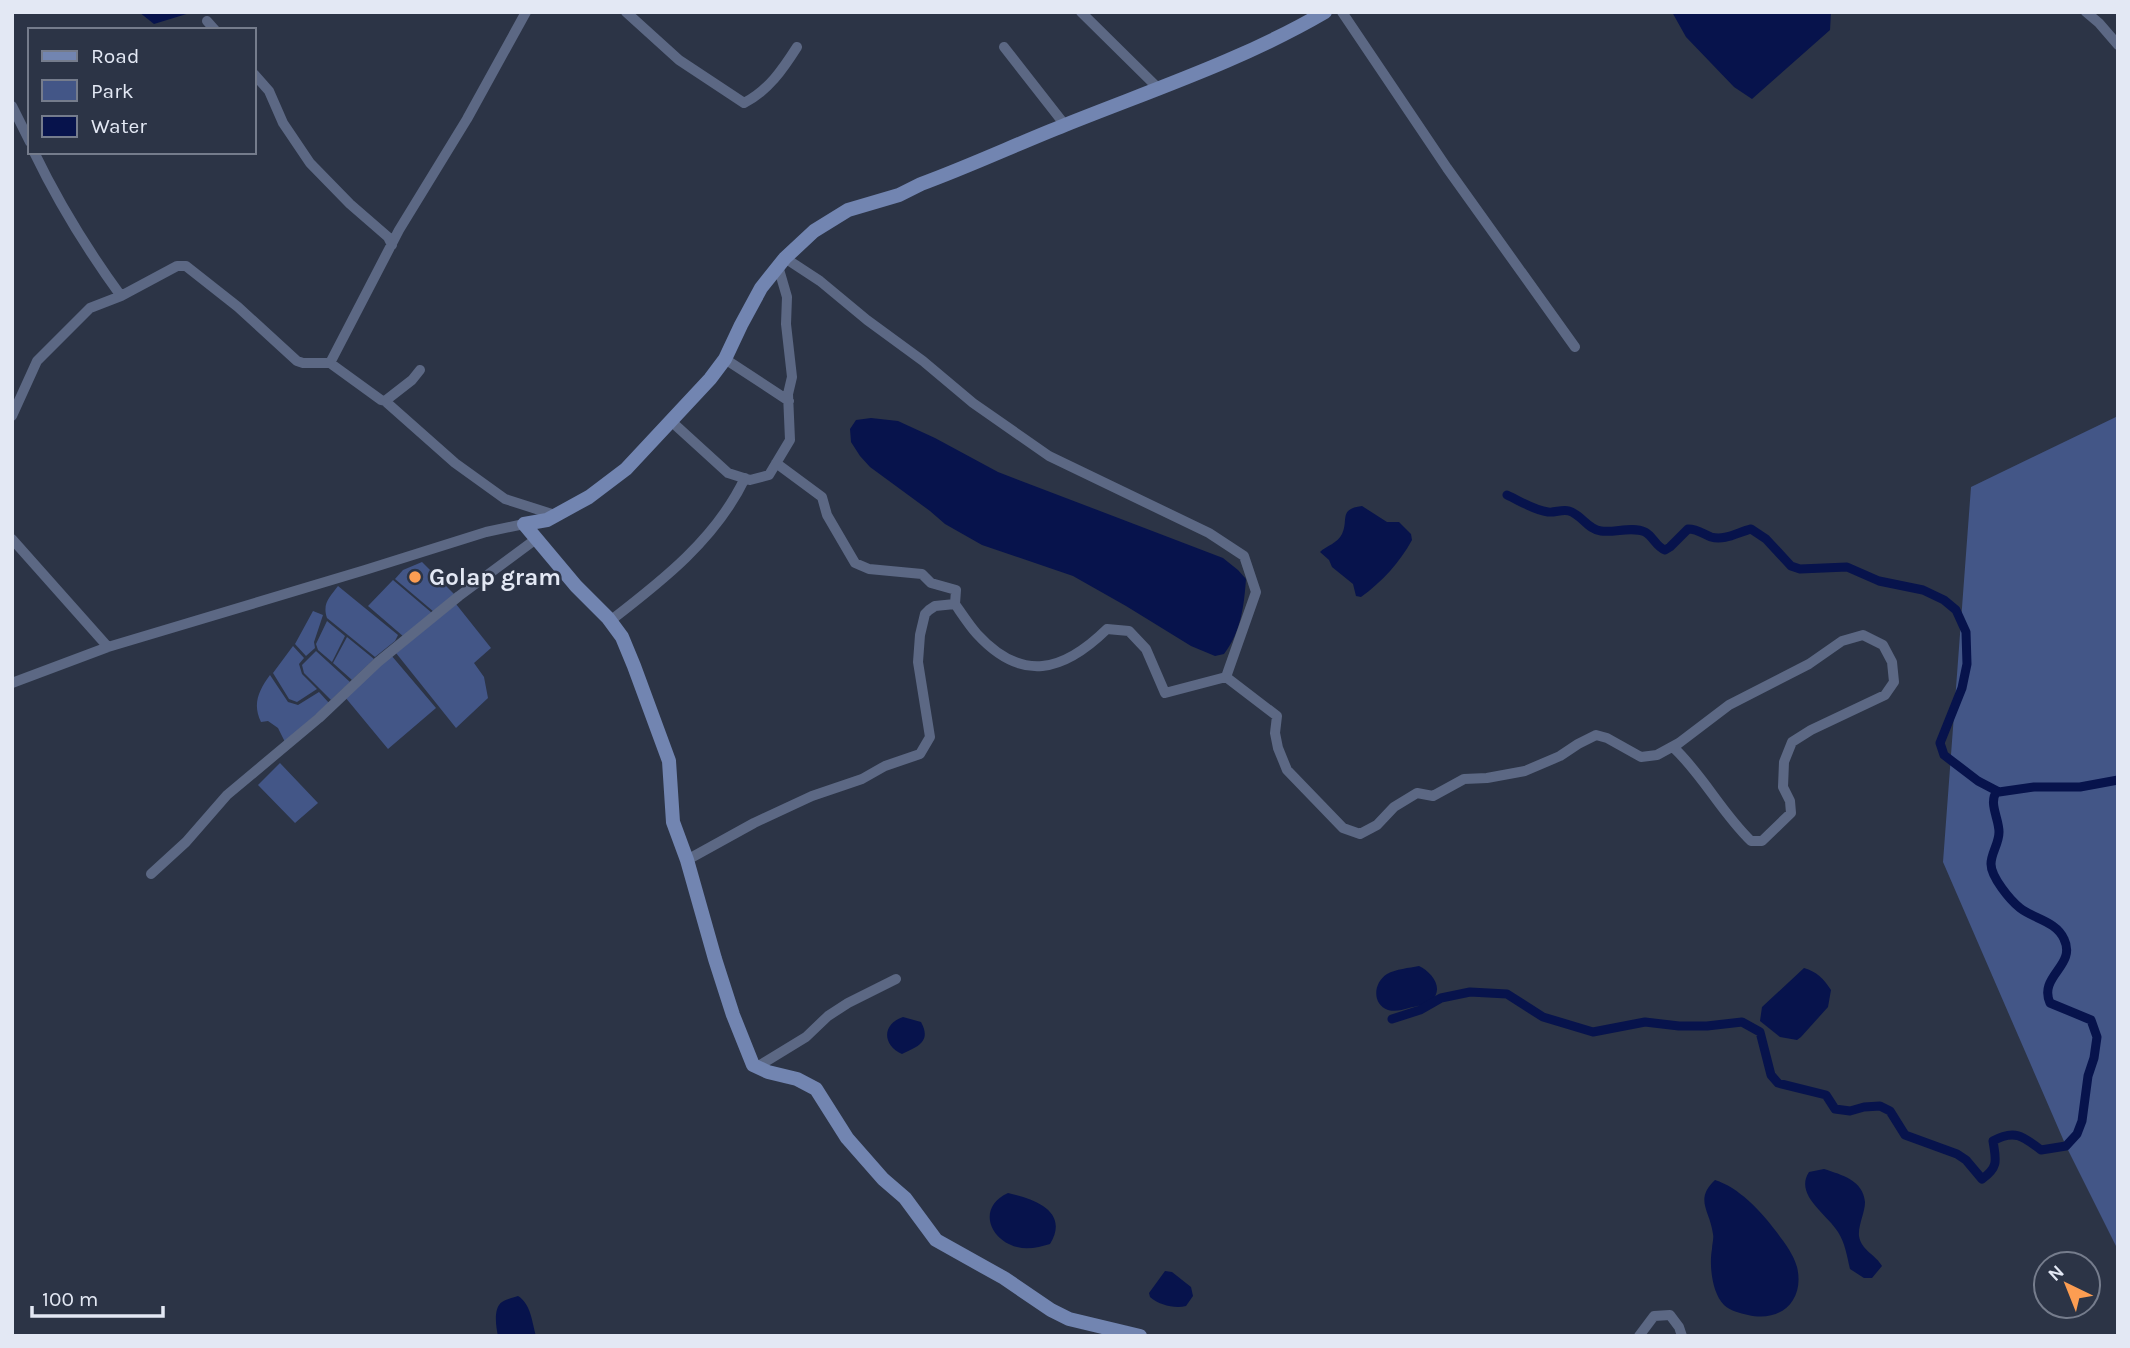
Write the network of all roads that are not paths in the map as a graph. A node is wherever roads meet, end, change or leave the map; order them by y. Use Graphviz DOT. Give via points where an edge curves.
graph roads {
  1 [pos="526,12"];
  2 [pos="626,12"];
  3 [pos="1081,12"];
  4 [pos="1325,12"];
  5 [pos="1342,12"];
  6 [pos="2086,12"];
  7 [pos="2118,45"];
  8 [pos="797,47"];
  9 [pos="1004,47"];
  10 [pos="256,76"];
  11 [pos="1159,89"];
  12 [pos="12,106"];
  13 [pos="1065,125"];
  14 [pos="28,138"];
  15 [pos="35,154"];
  16 [pos="392,245"];
  17 [pos="782,262"];
  18 [pos="121,296"];
  19 [pos="1576,347"];
  20 [pos="725,359"];
  21 [pos="330,363"];
  22 [pos="420,370"];
  23 [pos="12,382"];
  24 [pos="23,390"];
  25 [pos="385,401"];
  26 [pos="789,401"];
  27 [pos="12,416"];
  28 [pos="672,422"];
  29 [pos="776,463"];
  30 [pos="744,478"];
  31 [pos="555,515"];
  32 [pos="524,524"];
  33 [pos="12,539"];
  34 [pos="536,539"];
  35 [pos="955,604"];
  36 [pos="610,621"];
  37 [pos="108,648"];
  38 [pos="1226,677"];
  39 [pos="12,683"];
  40 [pos="1673,747"];
  41 [pos="687,860"];
  42 [pos="151,874"];
  43 [pos="896,979"];
  44 [pos="757,1067"];
  45 [pos="1140,1336"];
  46 [pos="1639,1336"];
  47 [pos="1682,1336"];
  1 -- 16 [label="street"];
  2 -- 8 [label="street" via="679,60 744,103 763,91"];
  3 -- 11 [label="street"];
  4 -- 11 [label="street" via="1297,29"];
  5 -- 19 [label="street"];
  6 -- 7 [label="street"];
  9 -- 13 [label="street"];
  10 -- 16 [label="street" via="310,163"];
  11 -- 13 [label="street"];
  12 -- 14 [label="street"];
  13 -- 17 [label="street" via="899,195 848,210 814,231"];
  15 -- 18 [label="street" via="57,199"];
  16 -- 21 [label="street"];
  17 -- 20 [label="street" via="756,297"];
  17 -- 26 [label="street" via="792,377"];
  17 -- 38 [label="street" via="820,281 973,403 1049,456 1209,533 1244,556 1256,592"];
  18 -- 21 [label="street" via="177,266 186,266 297,361"];
  18 -- 24 [label="street" via="90,309 37,361"];
  20 -- 26 [label="street"];
  20 -- 28 [label="street"];
  21 -- 25 [label="street"];
  22 -- 25 [label="street"];
  23 -- 24 [label="street"];
  24 -- 27 [label="street"];
  25 -- 31 [label="street" via="455,463 505,499"];
  26 -- 29 [label="street" via="790,440"];
  28 -- 30 [label="street" via="728,473"];
  28 -- 31 [label="street" via="626,469"];
  29 -- 30 [label="street" via="769,475"];
  29 -- 35 [label="street" via="822,497 855,563 869,569 922,574 931,583 957,590"];
  30 -- 36 [label="street" via="731,505 698,546"];
  31 -- 32 [label="street"];
  32 -- 34 [label="street"];
  32 -- 37 [label="street"];
  33 -- 37 [label="street"];
  34 -- 36 [label="street"];
  34 -- 42 [label="street" via="378,662 227,795"];
  35 -- 38 [label="street" via="976,633 999,655 1017,664 1036,667 1063,662 1107,629 1129,631 1146,649 1165,693"];
  35 -- 41 [label="street" via="929,610 920,635 918,662 930,737 920,754 812,796"];
  36 -- 41 [label="street" via="635,666 669,761 673,822"];
  37 -- 39 [label="street"];
  38 -- 40 [label="street" via="1277,716 1275,733 1287,771 1343,828 1360,834 1417,793 1433,796 1464,779 1525,771 1597,735 1641,757"];
  40 -- 40 [label="street" via="1729,705 1809,664 1842,641 1863,635 1883,645 1892,662 1894,682 1885,695 1792,742 1784,762 1783,788 1791,813 1762,841 1751,841 1735,826 1695,769"];
  41 -- 44 [label="street" via="733,1015"];
  43 -- 44 [label="street" via="848,1003 806,1037"];
  44 -- 45 [label="street" via="816,1089 847,1138 905,1198 936,1240 1069,1319"];
  46 -- 47 [label="street" via="1654,1317 1670,1315"];
}
